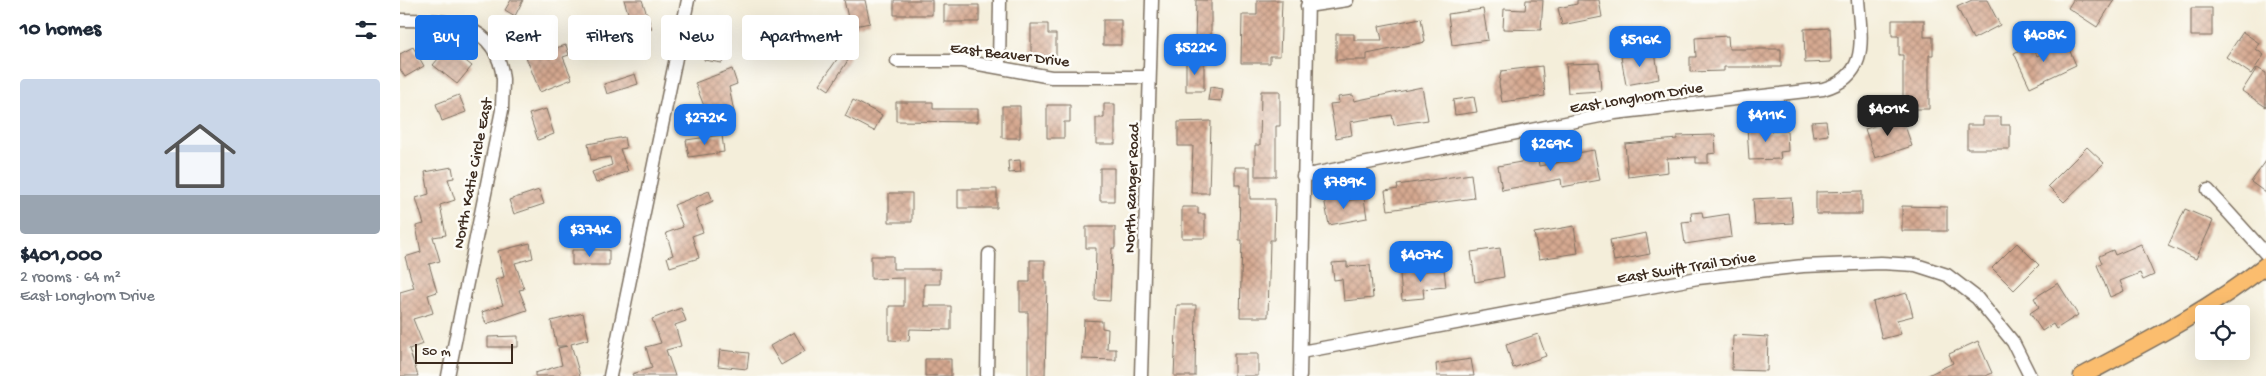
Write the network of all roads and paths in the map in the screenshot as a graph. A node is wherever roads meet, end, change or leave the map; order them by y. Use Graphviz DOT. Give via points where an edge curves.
graph roads {
  1 [pos="688,0"];
  2 [pos="1000,0"];
  3 [pos="1152,0"];
  4 [pos="1346,0"];
  5 [pos="1858,0"];
  6 [pos="1307,3"];
  7 [pos="400,20"];
  8 [pos="897,61"];
  9 [pos="999,67"];
  10 [pos="1149,77"];
  11 [pos="1303,176"];
  12 [pos="2208,190"];
  13 [pos="989,254"];
  14 [pos="2266,254"];
  15 [pos="2266,265"];
  16 [pos="1301,352"];
  17 [pos="448,376"];
  18 [pos="610,376"];
  19 [pos="986,376"];
  20 [pos="1141,376"];
  21 [pos="1300,376"];
  22 [pos="2030,376"];
  23 [pos="2082,376"];
  1 -- 18 [label="street"];
  2 -- 9 [label="street"];
  3 -- 10 [label="street, North Ranger Road"];
  4 -- 6 [label="street"];
  5 -- 11 [label="street, East Longhorn Drive" via="1859,59 1852,72 1837,85 1614,113"];
  6 -- 11 [label="street"];
  7 -- 17 [label="street, North Katie Circle East" via="435,20 470,27 497,55 503,79 502,110"];
  8 -- 9 [label="street, East Beaver Drive" via="962,61"];
  9 -- 10 [label="street, East Beaver Drive" via="1051,77"];
  10 -- 20 [label="street, North Ranger Road"];
  11 -- 16 [label="street"];
  12 -- 14 [label="street"];
  13 -- 19 [label="street"];
  15 -- 23 [label="main road" via="2183,322"];
  16 -- 21 [label="street"];
  16 -- 22 [label="street, East Swift Trail Drive" via="1698,278 1803,266 1881,263 1916,265 1947,276 1976,298 2013,342"];
}
